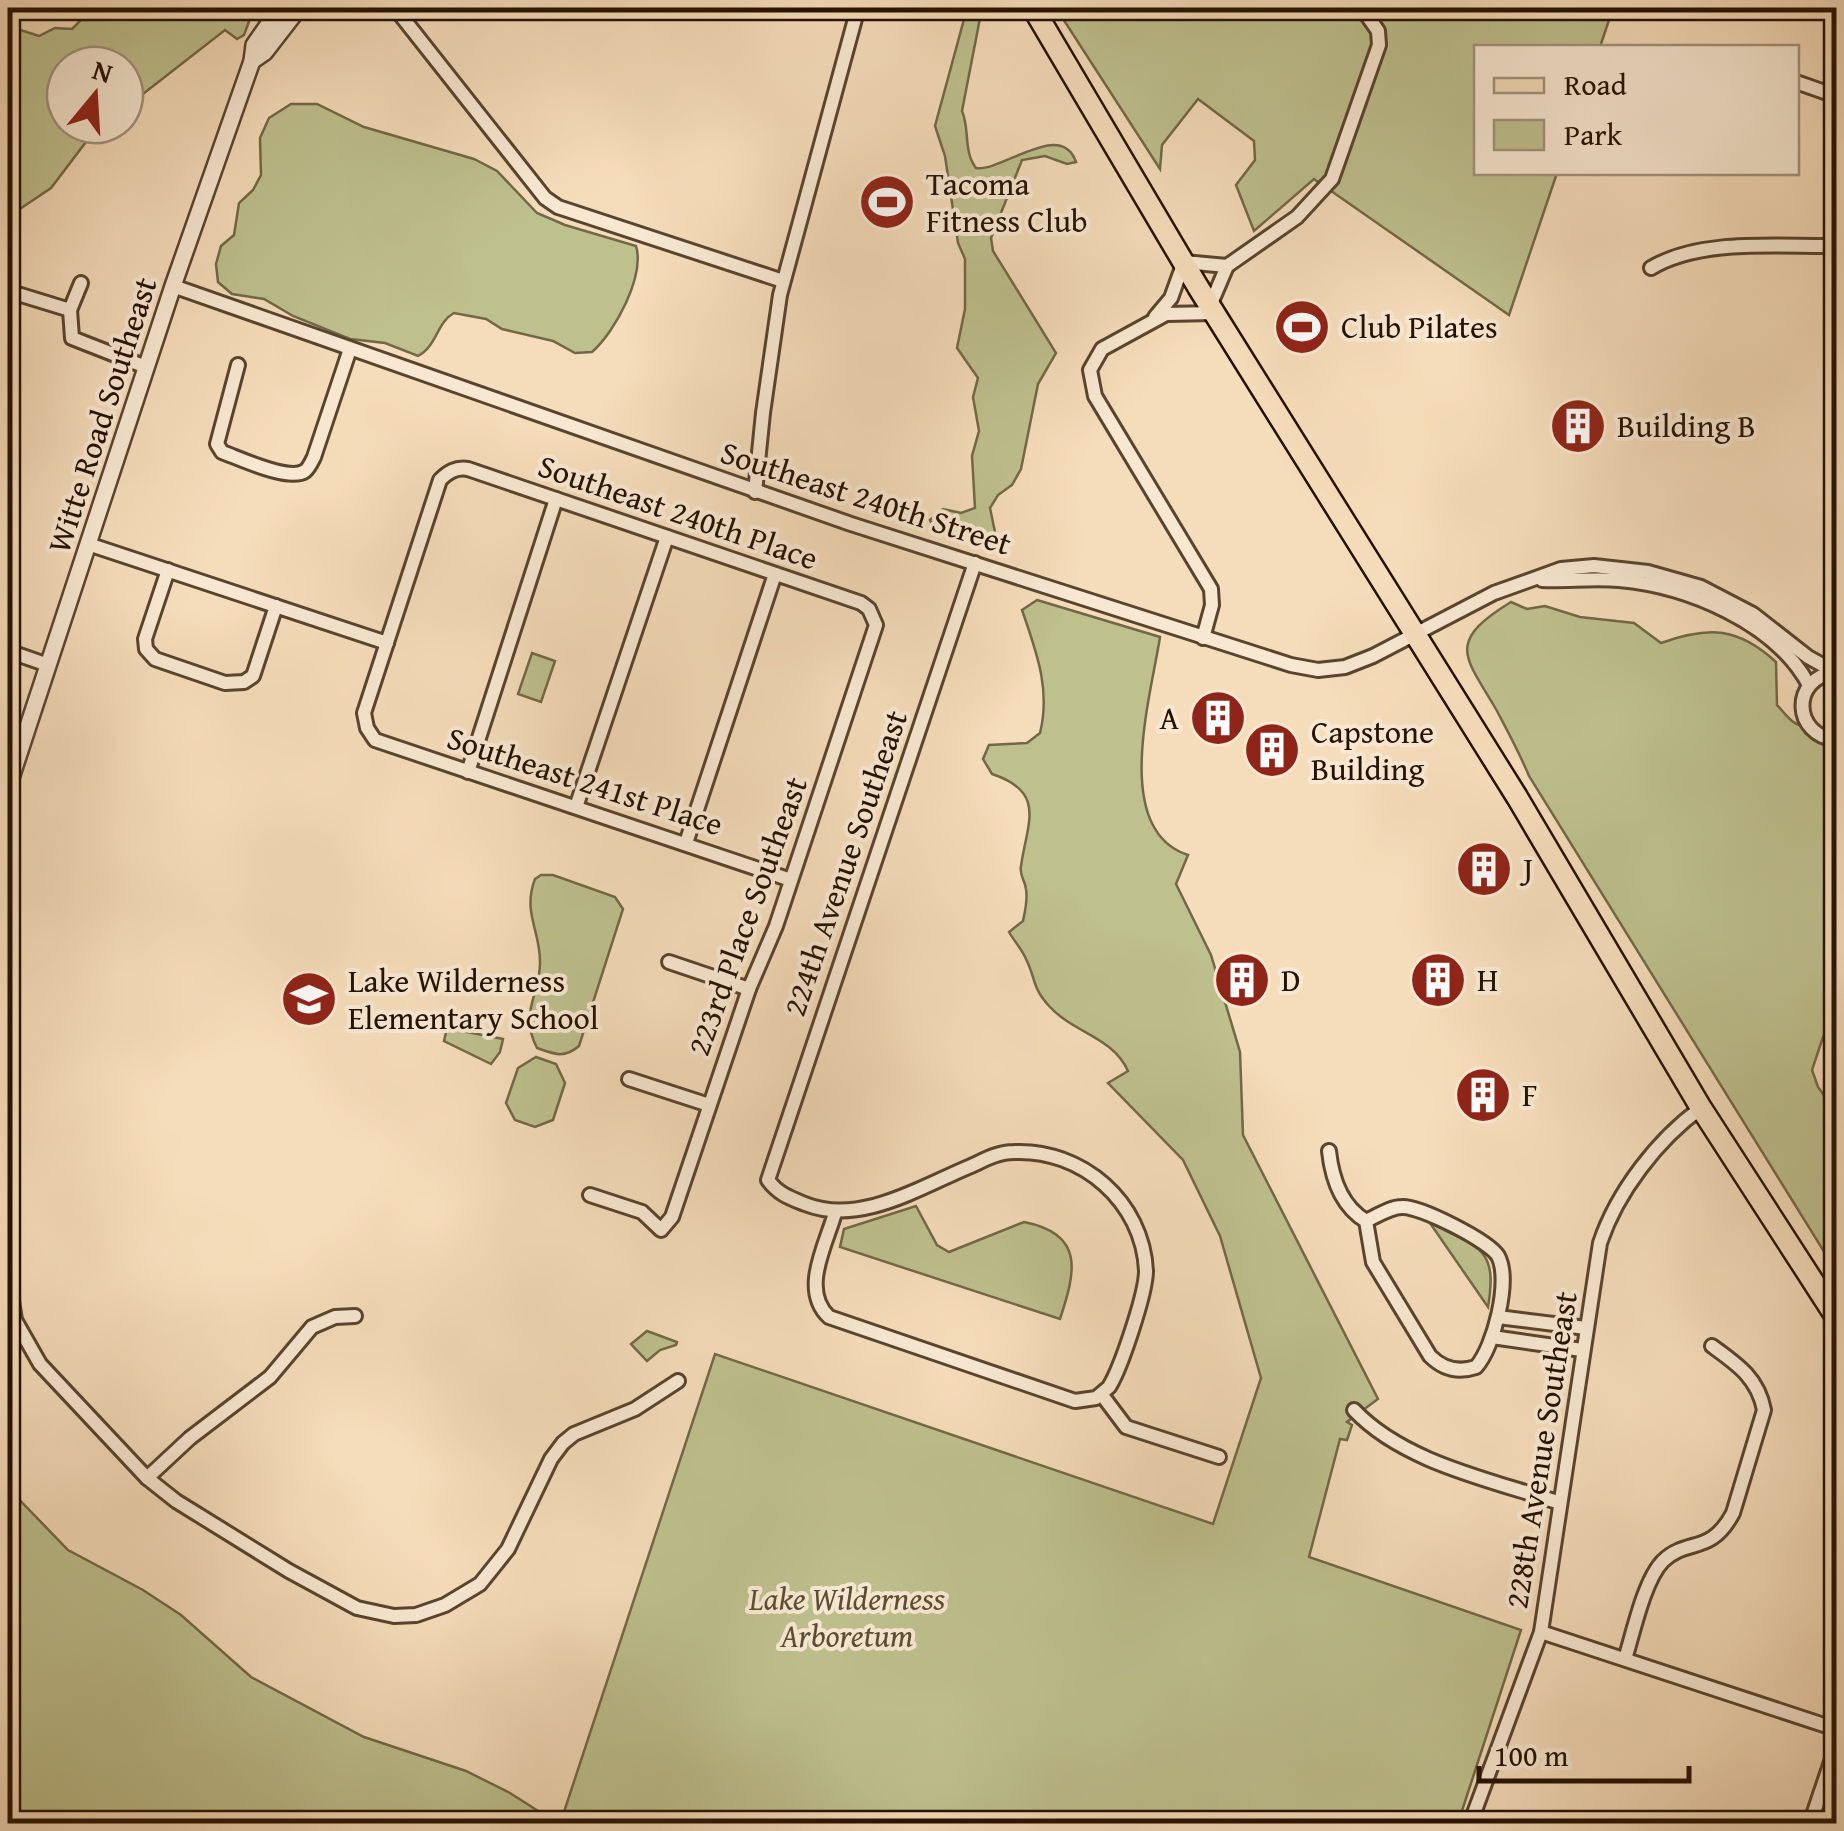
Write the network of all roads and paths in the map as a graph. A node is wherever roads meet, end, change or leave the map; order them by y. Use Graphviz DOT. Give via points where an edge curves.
graph roads {
  1 [pos="280,8"];
  2 [pos="299,8"];
  3 [pos="395,8"];
  4 [pos="858,8"];
  5 [pos="1033,8"];
  6 [pos="1362,8"];
  7 [pos="252,61"];
  8 [pos="1799,83"];
  9 [pos="1836,96"];
  10 [pos="1836,246"];
  11 [pos="1184,262"];
  12 [pos="1227,266"];
  13 [pos="1651,268"];
  14 [pos="783,282"];
  15 [pos="81,283"];
  16 [pos="173,286"];
  17 [pos="8,291"];
  18 [pos="1212,309"];
  19 [pos="70,310"];
  20 [pos="1156,318"];
  21 [pos="350,349"];
  22 [pos="238,366"];
  23 [pos="146,367"];
  24 [pos="755,492"];
  25 [pos="556,499"];
  26 [pos="667,537"];
  27 [pos="88,544"];
  28 [pos="974,563"];
  29 [pos="168,570"];
  30 [pos="775,574"];
  31 [pos="1539,580"];
  32 [pos="276,606"];
  33 [pos="873,616"];
  34 [pos="1413,633"];
  35 [pos="1203,638"];
  36 [pos="387,643"];
  37 [pos="8,651"];
  38 [pos="48,665"];
  39 [pos="1836,672"];
  40 [pos="1809,685"];
  41 [pos="1836,740"];
  42 [pos="468,772"];
  43 [pos="8,788"];
  44 [pos="576,807"];
  45 [pos="686,843"];
  46 [pos="790,880"];
  47 [pos="669,962"];
  48 [pos="749,989"];
  49 [pos="629,1079"];
  50 [pos="710,1105"];
  51 [pos="1701,1108"];
  52 [pos="1329,1151"];
  53 [pos="590,1194"];
  54 [pos="835,1213"];
  55 [pos="1366,1222"];
  56 [pos="8,1276"];
  57 [pos="354,1316"];
  58 [pos="1498,1317"];
  59 [pos="1836,1317"];
  60 [pos="1586,1328"];
  61 [pos="1492,1337"];
  62 [pos="1712,1346"];
  63 [pos="1582,1350"];
  64 [pos="678,1381"];
  65 [pos="1102,1395"];
  66 [pos="1354,1410"];
  67 [pos="1219,1457"];
  68 [pos="147,1478"];
  69 [pos="1560,1503"];
  70 [pos="1541,1632"];
  71 [pos="1625,1660"];
  72 [pos="1836,1729"];
  73 [pos="1836,1747"];
  74 [pos="1470,1824"];
  75 [pos="1810,1824"];
  1 -- 7 [label="street, Witte Road Southeast" via="254,45"];
  2 -- 7 [label="street, Witte Road Southeast"];
  3 -- 14 [label="street" via="558,207"];
  4 -- 14 [label="street"];
  5 -- 11 [label="main road"];
  6 -- 12 [label="street" via="1378,31 1376,57 1332,179 1298,217"];
  7 -- 16 [label="street, Witte Road Southeast"];
  8 -- 9 [label="street"];
  10 -- 13 [label="street" via="1696,250"];
  11 -- 12 [label="street"];
  11 -- 18 [label="main road"];
  11 -- 20 [label="street"];
  12 -- 18 [label="street"];
  14 -- 24 [label="street"];
  15 -- 19 [label="street"];
  16 -- 21 [label="street, Southeast 240th Street"];
  16 -- 23 [label="street, Witte Road Southeast"];
  17 -- 19 [label="street"];
  18 -- 20 [label="street"];
  18 -- 34 [label="main road"];
  19 -- 23 [label="street" via="72,338"];
  20 -- 35 [label="street" via="1098,353 1090,383 1212,590"];
  21 -- 22 [label="street" via="314,457 298,474 222,452 217,444"];
  21 -- 24 [label="street, Southeast 240th Street"];
  23 -- 27 [label="street, Witte Road Southeast"];
  24 -- 28 [label="street, Southeast 240th Street"];
  25 -- 26 [label="street, Southeast 240th Place"];
  25 -- 36 [label="street, Southeast 240th Place" via="460,468 440,480"];
  25 -- 42 [label="street"];
  26 -- 30 [label="street, Southeast 240th Place"];
  26 -- 44 [label="street"];
  27 -- 29 [label="street"];
  27 -- 38 [label="street, Witte Road Southeast"];
  28 -- 35 [label="street, Southeast 240th Street"];
  28 -- 54 [label="street, 224th Avenue Southeast" via="768,1180 780,1194"];
  29 -- 32 [label="street"];
  29 -- 32 [label="street" via="146,649 155,659 225,683 253,676"];
  30 -- 33 [label="street, Southeast 240th Place" via="862,603"];
  30 -- 45 [label="street"];
  31 -- 34 [label="street, Southeast 240th Street" via="1494,593"];
  31 -- 39 [label="street, Southeast 240th Street" via="1561,569 1594,566 1701,587"];
  31 -- 40 [label="street, Southeast 240th Street" via="1622,580 1704,602 1786,653"];
  32 -- 36 [label="street"];
  33 -- 46 [label="street, 223rd Place Southeast" via="875,632"];
  34 -- 35 [label="street, Southeast 240th Street" via="1358,662 1318,670"];
  34 -- 51 [label="main road"];
  36 -- 42 [label="street, Southeast 241st Place" via="364,713 367,728 375,740"];
  37 -- 38 [label="street"];
  38 -- 43 [label="street, Witte Road Southeast"];
  39 -- 40 [label="street"];
  40 -- 41 [label="street" via="1802,699 1805,721 1822,738"];
  42 -- 44 [label="street, Southeast 241st Place"];
  44 -- 45 [label="street, Southeast 241st Place"];
  45 -- 46 [label="street, Southeast 241st Place"];
  46 -- 48 [label="street, 223rd Place Southeast"];
  47 -- 48 [label="street"];
  48 -- 50 [label="street, 223rd Place Southeast"];
  49 -- 50 [label="street"];
  50 -- 53 [label="street, 223rd Place Southeast" via="679,1203 661,1230 642,1212"];
  51 -- 59 [label="main road"];
  51 -- 60 [label="street, 228th Avenue Southeast" via="1673,1130 1617,1203 1600,1243"];
  52 -- 55 [label="street" via="1335,1185"];
  54 -- 65 [label="street" via="815,1290 829,1317 1076,1401"];
  54 -- 65 [label="street" via="865,1209 1003,1153 1053,1156 1085,1168 1129,1214 1146,1276 1113,1380"];
  55 -- 58 [label="street" via="1394,1208 1415,1208 1483,1242 1500,1265"];
  55 -- 61 [label="street" via="1373,1262 1430,1356 1447,1368 1468,1370 1482,1361"];
  56 -- 68 [label="street" via="15,1320 40,1364"];
  57 -- 68 [label="street" via="312,1327 270,1377"];
  58 -- 60 [label="street"];
  58 -- 61 [label="street"];
  60 -- 63 [label="street, 228th Avenue Southeast"];
  61 -- 63 [label="street"];
  62 -- 71 [label="street" via="1752,1378 1764,1410 1733,1513 1706,1544 1675,1553 1658,1568"];
  63 -- 69 [label="street, 228th Avenue Southeast"];
  64 -- 68 [label="street" via="563,1443 494,1568 480,1584 416,1614 357,1608"];
  65 -- 67 [label="street" via="1126,1427"];
  66 -- 69 [label="street" via="1406,1450"];
  69 -- 70 [label="street, 228th Avenue Southeast"];
  70 -- 71 [label="street"];
  70 -- 74 [label="street, 228th Avenue Southeast"];
  71 -- 72 [label="street"];
  73 -- 75 [label="street"];
}
